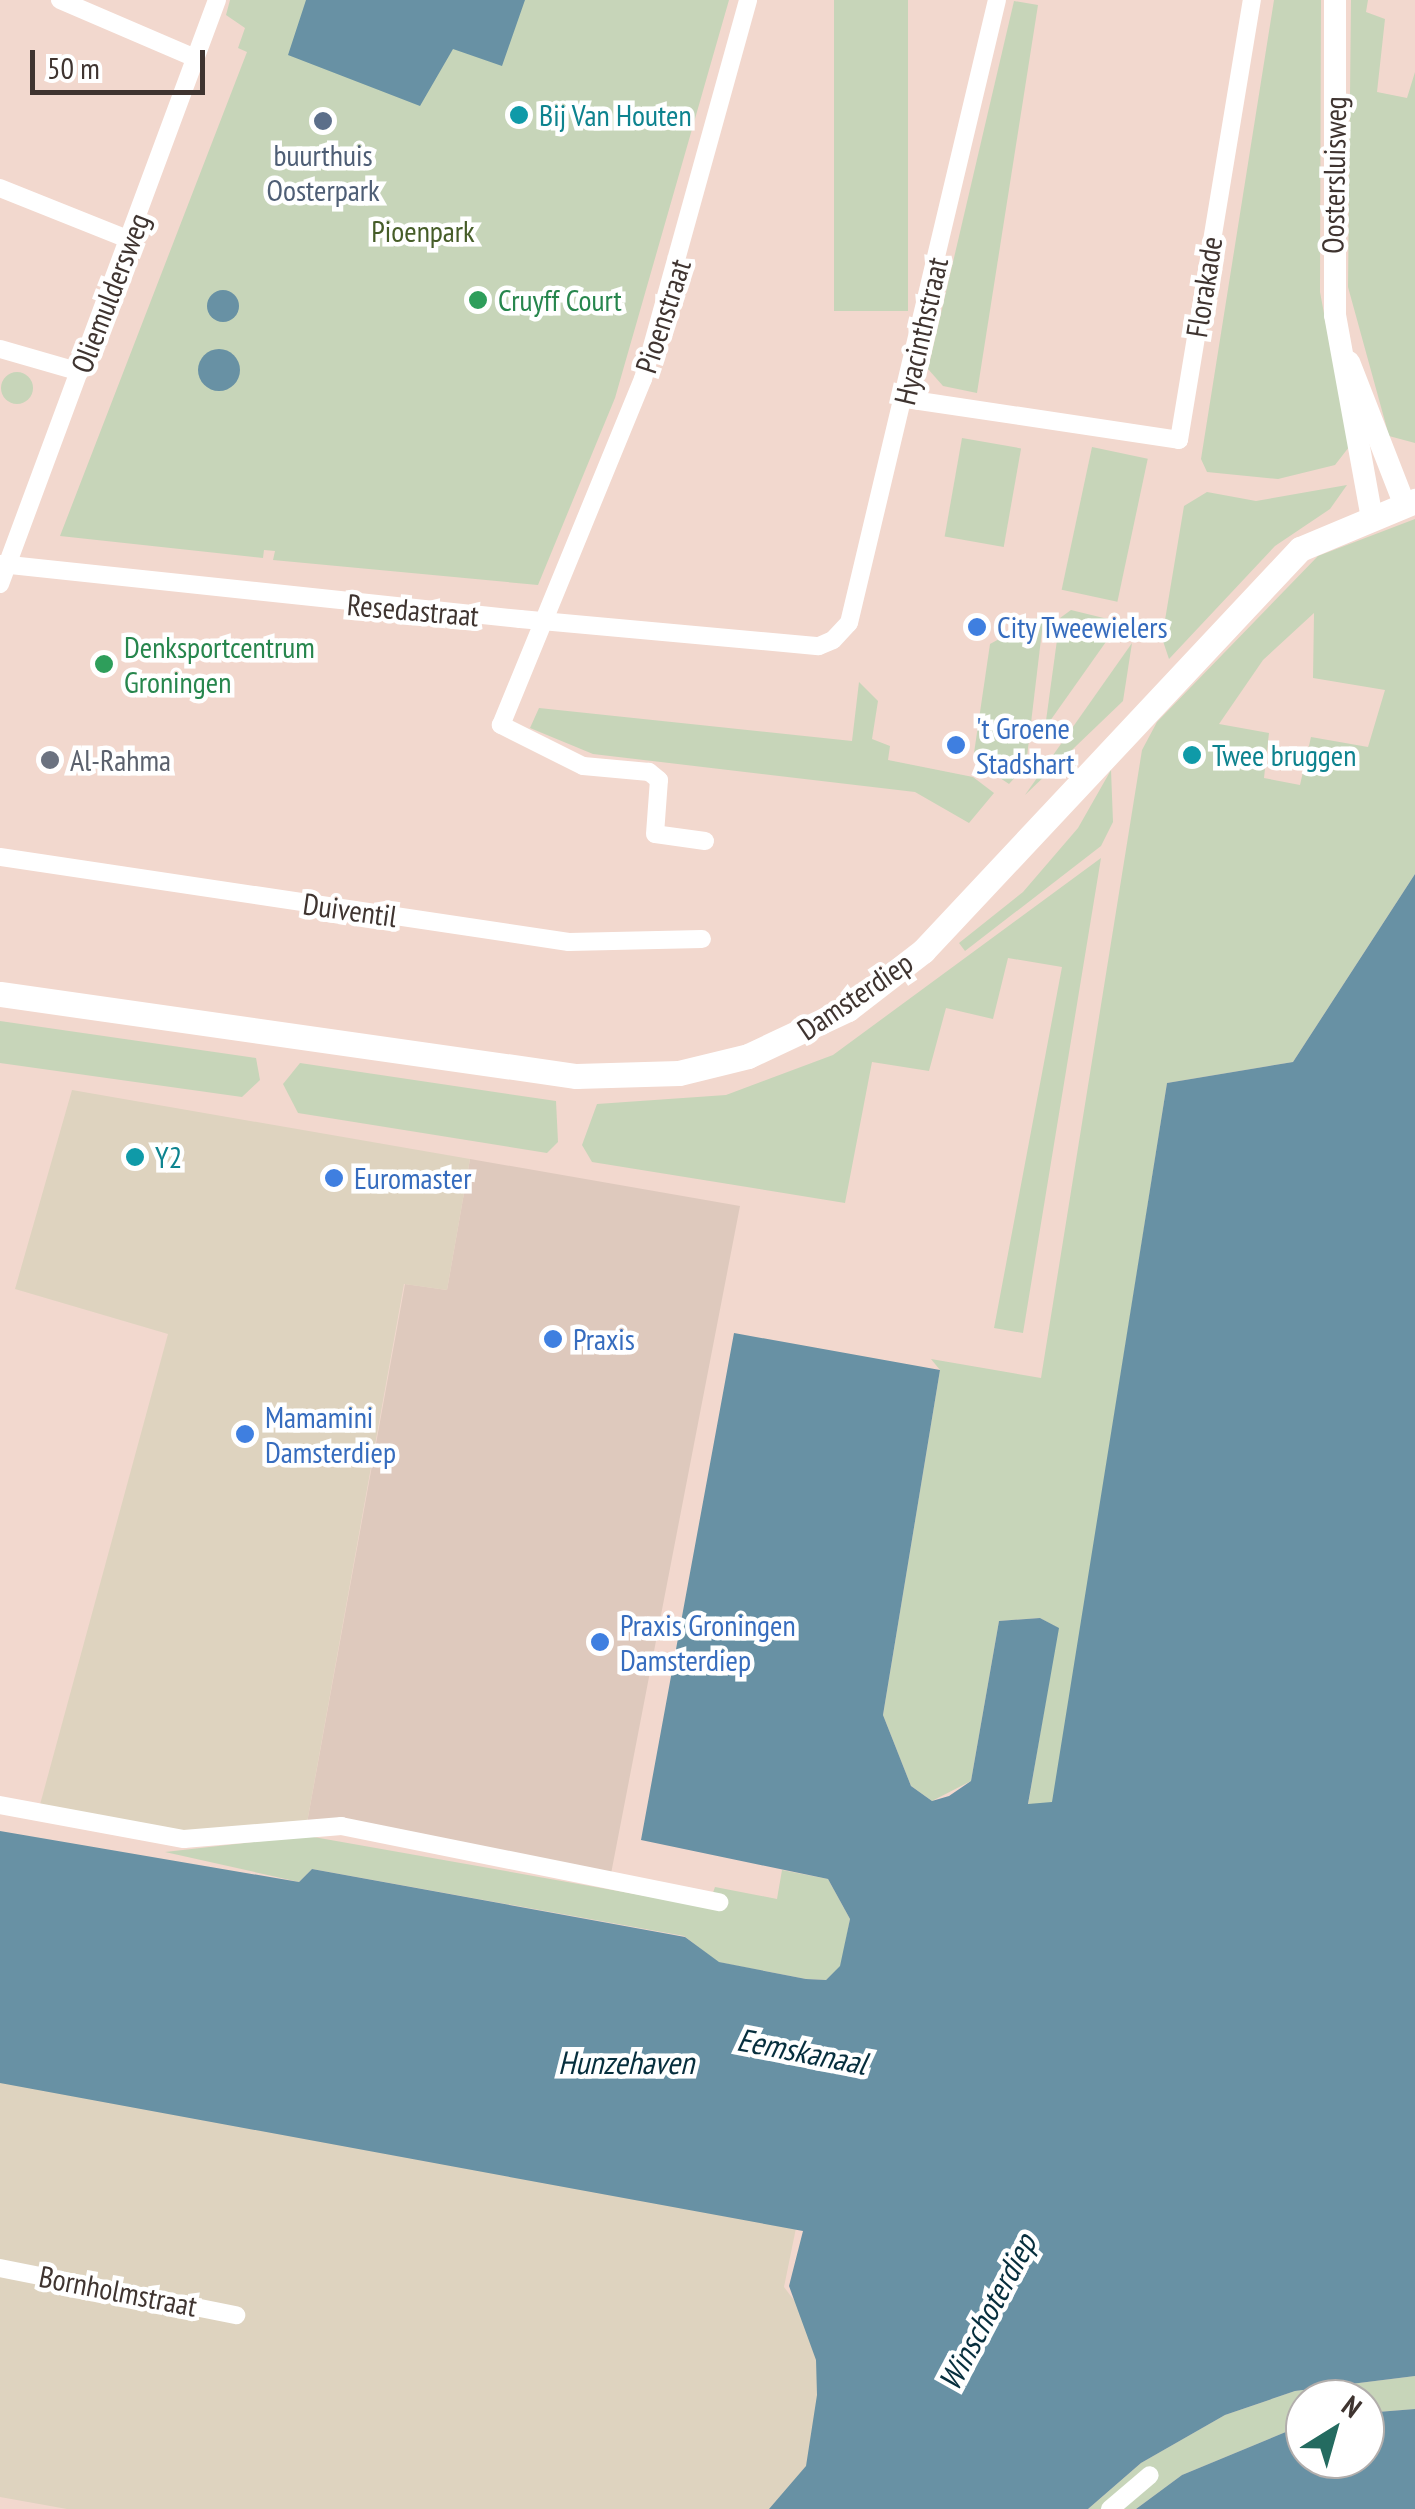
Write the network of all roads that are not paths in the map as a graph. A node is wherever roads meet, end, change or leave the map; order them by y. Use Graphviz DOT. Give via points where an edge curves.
graph roads {
  1 [pos="60,0"];
  2 [pos="218,0"];
  3 [pos="748,0"];
  4 [pos="996,0"];
  5 [pos="1252,0"];
  6 [pos="1335,0"];
  7 [pos="195,58"];
  8 [pos="0,188"];
  9 [pos="130,240"];
  10 [pos="0,349"];
  11 [pos="1343,350"];
  12 [pos="80,372"];
  13 [pos="906,398"];
  14 [pos="1409,502"];
  15 [pos="1372,512"];
  16 [pos="4,565"];
  17 [pos="0,584"];
  18 [pos="545,622"];
  19 [pos="819,646"];
  20 [pos="705,841"];
  21 [pos="0,857"];
  22 [pos="702,940"];
  23 [pos="0,994"];
  24 [pos="0,1805"];
  25 [pos="719,1902"];
  26 [pos="0,2268"];
  27 [pos="236,2315"];
  28 [pos="1150,2475"];
  29 [pos="1110,2509"];
  1 -- 7 [label="street"];
  2 -- 7 [label="street, Oliemuldersweg"];
  3 -- 18 [label="street, Pioenstraat" via="681,265"];
  4 -- 13 [label="street, Hyacinthstraat"];
  5 -- 13 [label="street, Florakade" via="1179,440"];
  6 -- 11 [label="street, Oostersluisweg" via="1332,277"];
  7 -- 9 [label="street, Oliemuldersweg"];
  8 -- 9 [label="street"];
  9 -- 12 [label="street, Oliemuldersweg"];
  10 -- 12 [label="street"];
  11 -- 14 [label="street, Oostersluisweg"];
  11 -- 15 [label="street, Oostersluisweg"];
  12 -- 16 [label="street, Oliemuldersweg"];
  13 -- 19 [label="street, Hyacinthstraat" via="849,623"];
  14 -- 15 [label="main road, Damsterdiep"];
  15 -- 23 [label="main road, Damsterdiep" via="1275,570 899,972 816,1028 712,1066 576,1076"];
  16 -- 17 [label="street, Oliemuldersweg"];
  16 -- 18 [label="street, Resedastraat"];
  18 -- 19 [label="street, Resedastraat"];
  18 -- 20 [label="street, Pioenstraat" via="501,725 583,766 649,772 660,780 655,834"];
  21 -- 22 [label="street, Duiventil" via="569,942"];
  24 -- 25 [label="street" via="184,1839 340,1826"];
  26 -- 27 [label="street, Bornholmstraat"];
  28 -- 29 [label="street"];
}
